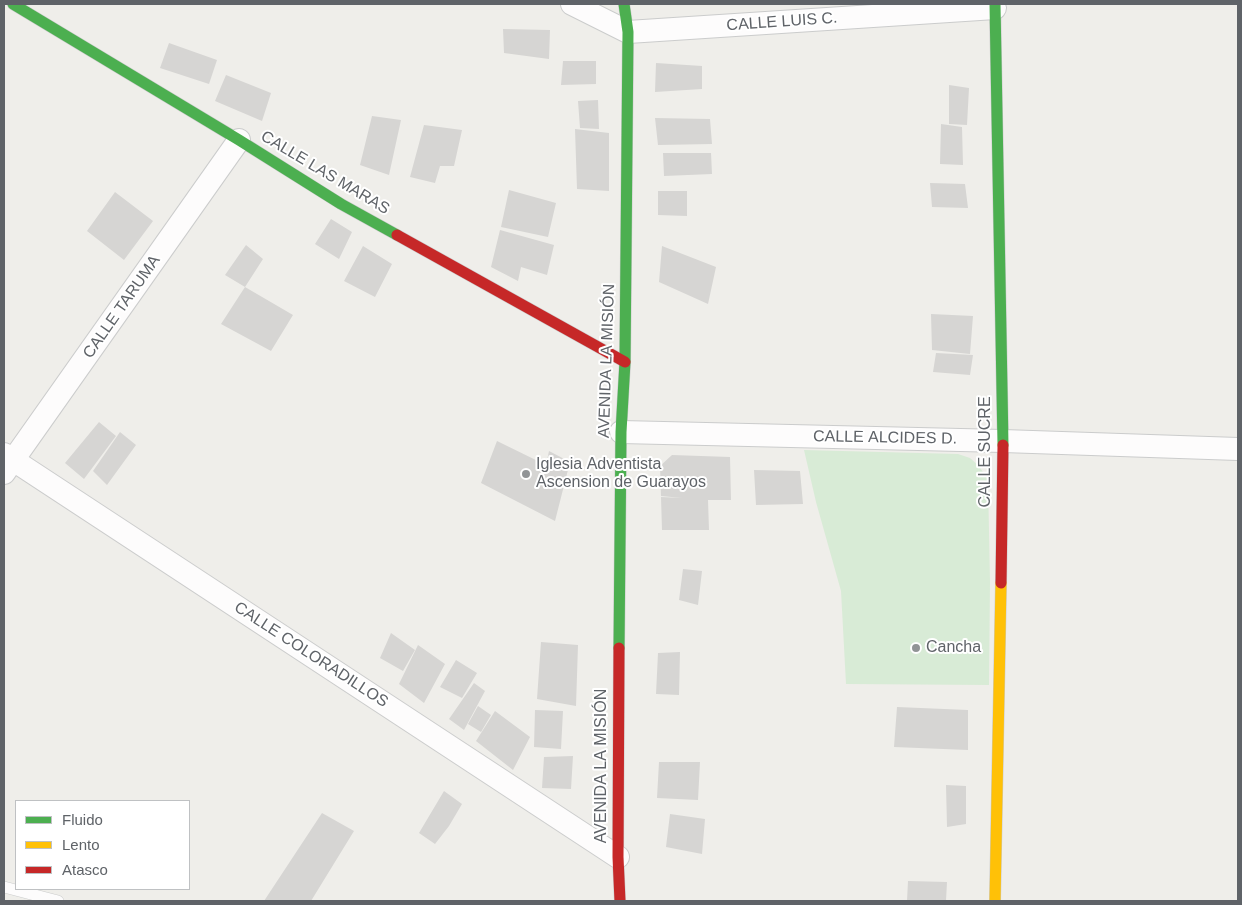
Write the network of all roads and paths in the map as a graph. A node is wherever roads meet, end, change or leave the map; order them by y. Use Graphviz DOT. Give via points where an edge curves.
graph roads {
  1 [pos="13,4"];
  2 [pos="572,4"];
  3 [pos="624,4"];
  4 [pos="995,6"];
  5 [pos="628,32"];
  6 [pos="239,140"];
  7 [pos="625,362"];
  8 [pos="621,432"];
  9 [pos="1003,441"];
  10 [pos="1238,450"];
  11 [pos="7,462"];
  12 [pos="618,857"];
  13 [pos="16,890"];
  14 [pos="58,901"];
  15 [pos="620,901"];
  16 [pos="995,901"];
  1 -- 6 [label="street, CALLE LAS MARAS"];
  2 -- 5 [label="street"];
  3 -- 5 [label="street, AVENIDA LA MISIÓN"];
  4 -- 5 [label="street, CALLE LUIS C."];
  4 -- 9 [label="street, CALLE SUCRE"];
  5 -- 7 [label="street, AVENIDA LA MISIÓN"];
  6 -- 7 [label="street, CALLE LAS MARAS" via="341,204"];
  6 -- 11 [label="street, CALLE TARUMA"];
  7 -- 8 [label="street, AVENIDA LA MISIÓN"];
  8 -- 9 [label="street, CALLE ALCIDES D."];
  8 -- 12 [label="street, AVENIDA LA MISIÓN"];
  9 -- 10 [label="street, CALLE ALCIDES D."];
  9 -- 16 [label="street, CALLE SUCRE"];
  11 -- 12 [label="street, CALLE COLORADILLOS"];
  12 -- 15 [label="street, AVENIDA LA MISIÓN"];
  13 -- 14 [label="lane"];
}
